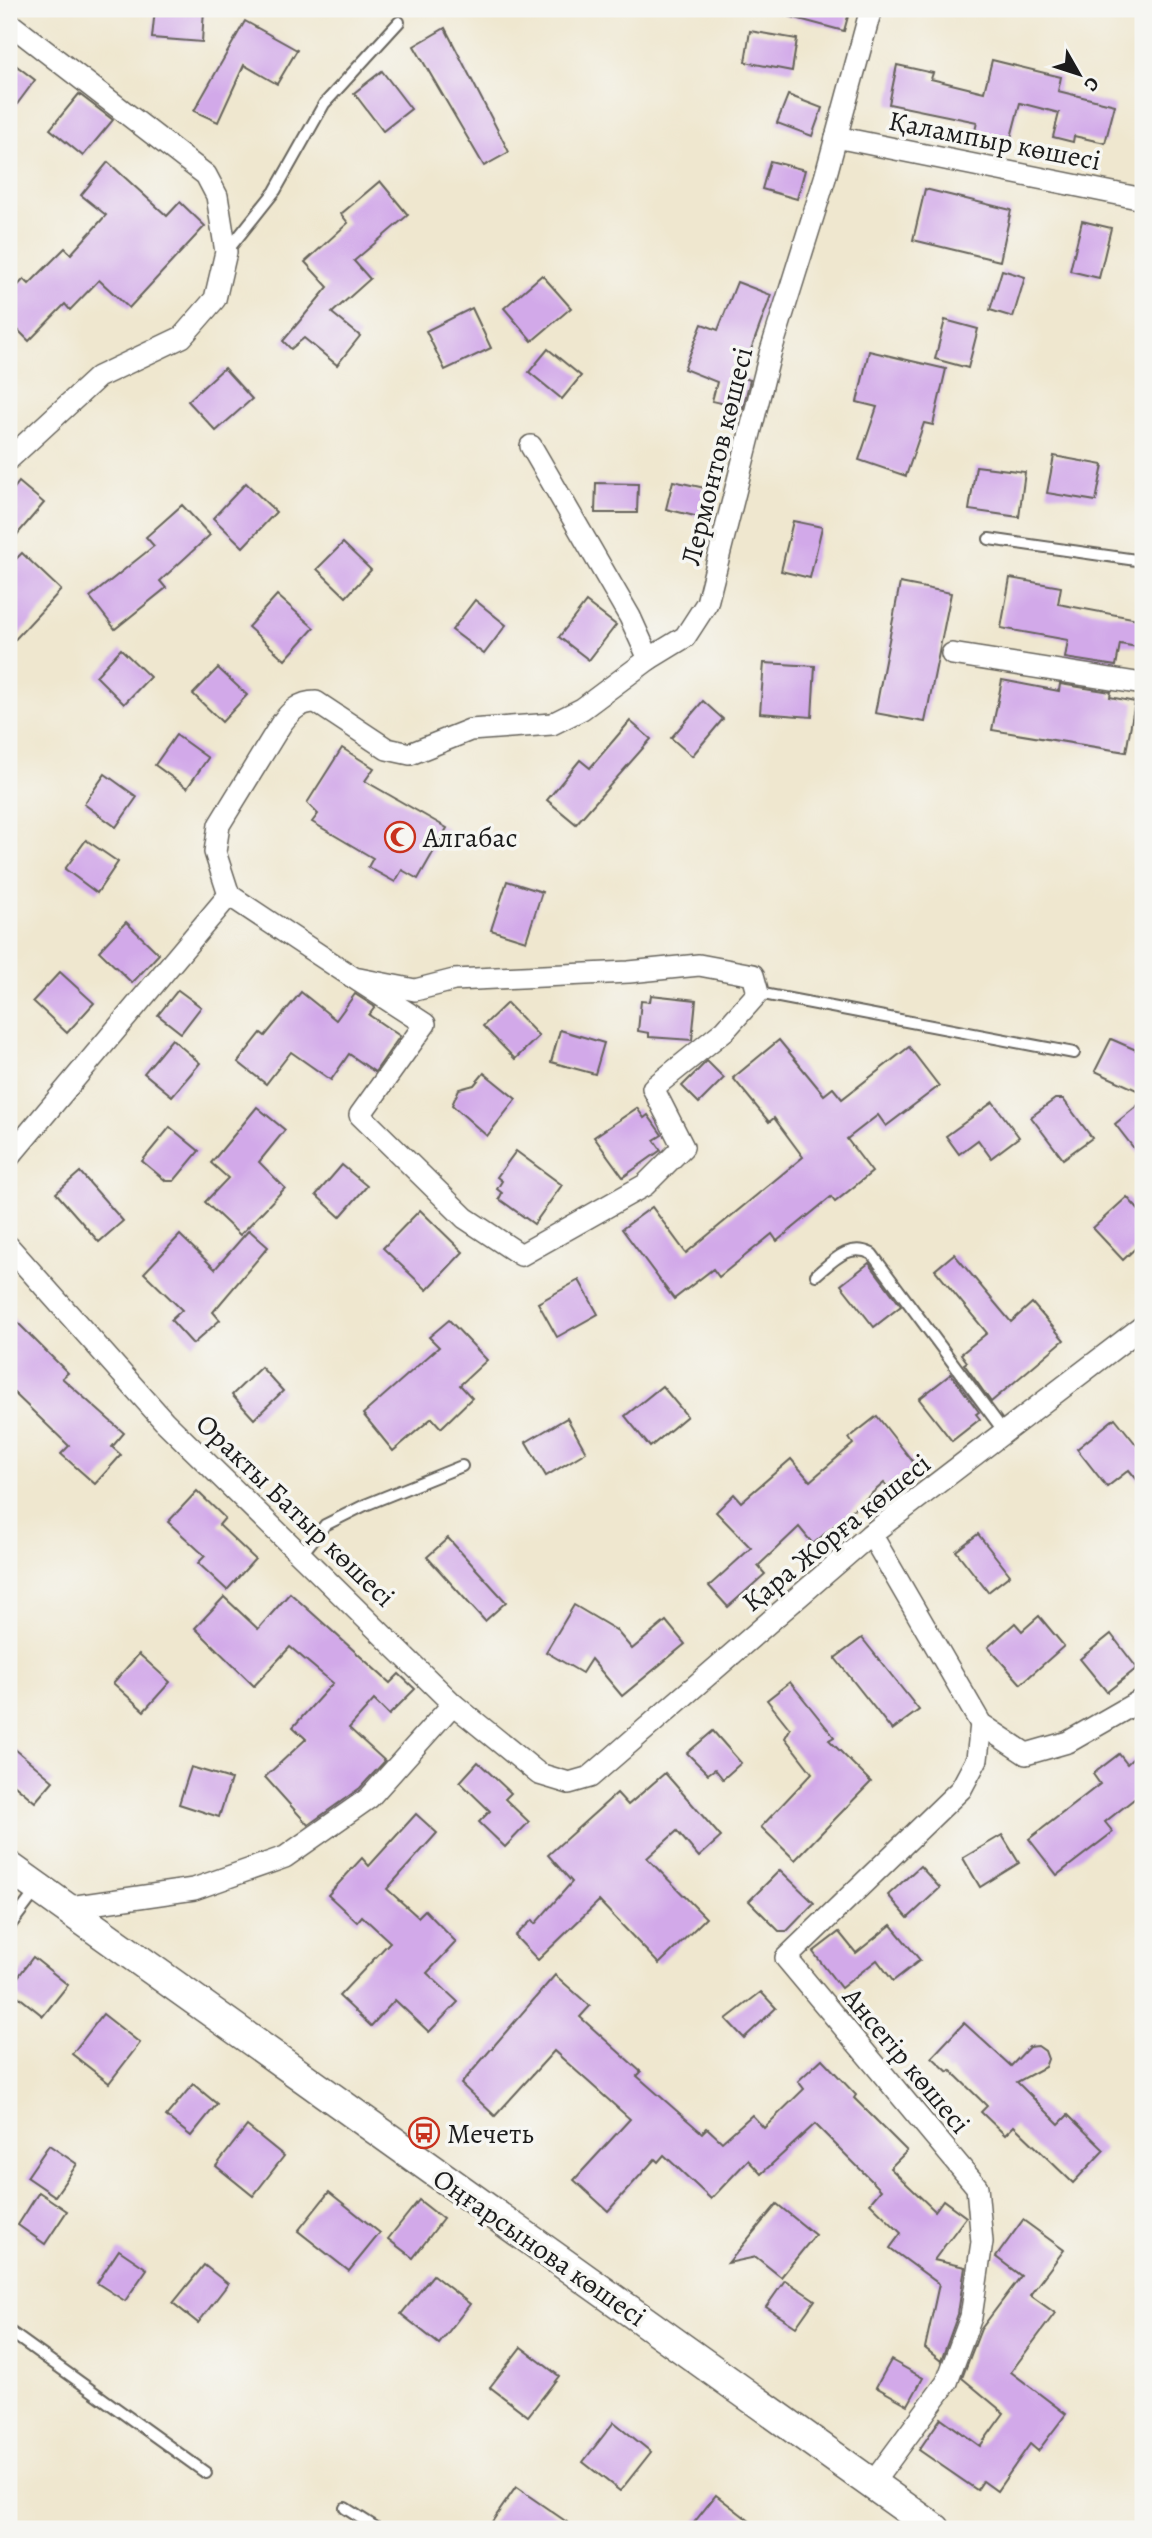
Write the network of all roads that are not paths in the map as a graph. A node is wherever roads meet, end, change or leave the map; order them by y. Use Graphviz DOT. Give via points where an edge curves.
graph roads {
  1 [pos="871,9"];
  2 [pos="399,22"];
  3 [pos="9,23"];
  4 [pos="836,137"];
  5 [pos="1143,199"];
  6 [pos="226,252"];
  7 [pos="531,446"];
  8 [pos="9,459"];
  9 [pos="989,538"];
  10 [pos="1143,561"];
  11 [pos="952,654"];
  12 [pos="649,659"];
  13 [pos="1143,684"];
  14 [pos="229,895"];
  15 [pos="354,978"];
  16 [pos="758,993"];
  17 [pos="1074,1053"];
  18 [pos="9,1157"];
  19 [pos="9,1247"];
  20 [pos="816,1275"];
  21 [pos="1143,1326"];
  22 [pos="1006,1433"];
  23 [pos="462,1466"];
  24 [pos="871,1534"];
  25 [pos="302,1555"];
  26 [pos="1143,1699"];
  27 [pos="453,1704"];
  28 [pos="981,1724"];
  29 [pos="569,1783"];
  30 [pos="9,1867"];
  31 [pos="37,1888"];
  32 [pos="63,1908"];
  33 [pos="9,1927"];
  34 [pos="9,2332"];
  35 [pos="206,2473"];
  36 [pos="872,2484"];
  37 [pos="345,2508"];
  38 [pos="929,2528"];
  39 [pos="378,2529"];
  1 -- 4 [label="street, Лермонтов көшесі"];
  2 -- 6 [label="lane" via="324,104 275,191"];
  3 -- 6 [label="street" via="205,175 217,196"];
  4 -- 5 [label="street, Қалампыр көшесі"];
  4 -- 12 [label="street, Лермонтов көшесі" via="770,354 708,603 685,638"];
  6 -- 8 [label="street" via="215,299 182,337 98,377"];
  7 -- 12 [label="street" via="630,617"];
  9 -- 10 [label="lane"];
  11 -- 13 [label="street"];
  12 -- 14 [label="street, Лермонтов көшесі" via="582,709 552,724 470,730 410,754 387,748 316,702 306,702 281,724 219,825 215,852"];
  14 -- 15 [label="street"];
  14 -- 18 [label="street"];
  15 -- 16 [label="street" via="415,990 454,980 699,965 753,975"];
  15 -- 16 [label="street" via="425,1024 360,1115 465,1218 521,1255 645,1185 684,1147 653,1088 725,1030"];
  16 -- 17 [label="lane"];
  19 -- 25 [label="street, Оракты Батыр көшесі" via="164,1421"];
  20 -- 22 [label="lane" via="851,1249 872,1254"];
  21 -- 22 [label="street, Қара Жорға көшесі"];
  22 -- 24 [label="street, Қара Жорға көшесі"];
  23 -- 25 [label="lane" via="325,1525"];
  24 -- 28 [label="street"];
  24 -- 29 [label="street, Қара Жорға көшесі" via="590,1777"];
  25 -- 27 [label="street, Оракты Батыр көшесі"];
  26 -- 28 [label="street" via="1068,1742 1026,1754"];
  27 -- 29 [label="street, Оракты Батыр көшесі" via="538,1774"];
  27 -- 32 [label="street" via="369,1798 285,1857 194,1889"];
  28 -- 36 [label="street, Ансегір көшесі" via="977,1759 961,1789 786,1958 977,2187 982,2242 971,2318 947,2382"];
  30 -- 31 [label="main road, Оңғарсынова көшесі"];
  31 -- 32 [label="main road, Оңғарсынова көшесі"];
  31 -- 33 [label="lane"];
  32 -- 36 [label="main road, Оңғарсынова көшесі"];
  34 -- 35 [label="lane"];
  36 -- 38 [label="main road, Оңғарсынова көшесі"];
  37 -- 39 [label="lane"];
}
